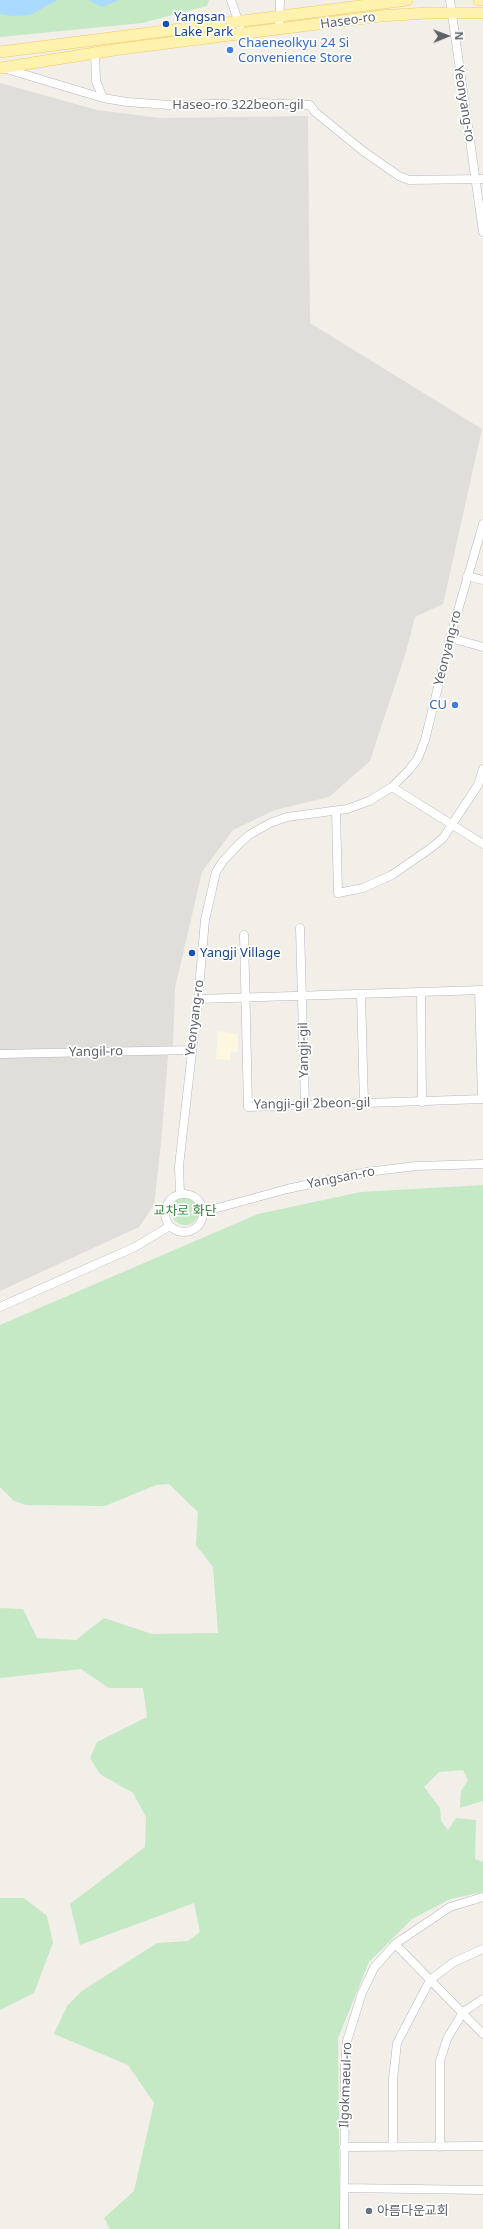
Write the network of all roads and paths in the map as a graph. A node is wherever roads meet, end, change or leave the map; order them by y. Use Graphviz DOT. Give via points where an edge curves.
graph roads {
  1 [pos="231,0"];
  2 [pos="280,0"];
  3 [pos="407,0"];
  4 [pos="450,0"];
  5 [pos="479,0"];
  6 [pos="483,0"];
  7 [pos="451,12"];
  8 [pos="483,13"];
  9 [pos="279,16"];
  10 [pos="239,22"];
  11 [pos="279,30"];
  12 [pos="242,34"];
  13 [pos="0,52"];
  14 [pos="95,53"];
  15 [pos="1,68"];
  16 [pos="103,98"];
  17 [pos="479,178"];
  18 [pos="483,232"];
  19 [pos="483,524"];
  20 [pos="467,576"];
  21 [pos="483,580"];
  22 [pos="450,638"];
  23 [pos="483,647"];
  24 [pos="483,769"];
  25 [pos="392,787"];
  26 [pos="336,811"];
  27 [pos="452,826"];
  28 [pos="483,844"];
  29 [pos="300,928"];
  30 [pos="244,935"];
  31 [pos="481,990"];
  32 [pos="421,992"];
  33 [pos="361,994"];
  34 [pos="302,995"];
  35 [pos="247,997"];
  36 [pos="198,998"];
  37 [pos="191,1050"];
  38 [pos="0,1054"];
  39 [pos="482,1099"];
  40 [pos="422,1102"];
  41 [pos="364,1104"];
  42 [pos="305,1105"];
  43 [pos="483,1164"];
  44 [pos="180,1194"];
  45 [pos="203,1212"];
  46 [pos="170,1226"];
  47 [pos="0,1307"];
  48 [pos="483,1897"];
  49 [pos="395,1944"];
  50 [pos="483,1949"];
  51 [pos="430,1980"];
  52 [pos="483,1999"];
  53 [pos="462,2012"];
  54 [pos="483,2034"];
  55 [pos="483,2146"];
  56 [pos="344,2147"];
  57 [pos="393,2147"];
  58 [pos="440,2147"];
  59 [pos="344,2188"];
  60 [pos="483,2190"];
  61 [pos="344,2229"];
  1 -- 10 [label="street"];
  2 -- 9 [label="street"];
  3 -- 9 [label="main road, Haseo-ro"];
  4 -- 7 [label="street, Yeonyang-ro"];
  5 -- 6 [label="main road"];
  7 -- 8 [label="main road, Haseo-ro"];
  7 -- 11 [label="main road, Haseo-ro" via="380,16"];
  7 -- 17 [label="street, Yeonyang-ro"];
  9 -- 10 [label="main road, Haseo-ro"];
  9 -- 11 [label="street"];
  10 -- 12 [label="street"];
  10 -- 13 [label="main road, Haseo-ro"];
  11 -- 12 [label="main road, Haseo-ro"];
  12 -- 14 [label="main road, Haseo-ro"];
  14 -- 15 [label="main road, Haseo-ro"];
  14 -- 16 [label="street" via="96,81"];
  15 -- 16 [label="street, Haseo-ro 322beon-gil"];
  16 -- 17 [label="street, Haseo-ro 322beon-gil" via="162,105 310,105 357,146 399,176 409,180"];
  17 -- 18 [label="street, Yeonyang-ro"];
  19 -- 20 [label="street, Yeonyang-ro"];
  20 -- 21 [label="street"];
  20 -- 22 [label="street, Yeonyang-ro"];
  22 -- 23 [label="street"];
  22 -- 25 [label="street, Yeonyang-ro" via="425,740 418,758 410,770"];
  24 -- 27 [label="street" via="478,785"];
  25 -- 26 [label="street, Yeonyang-ro" via="369,801"];
  25 -- 27 [label="street"];
  26 -- 27 [label="street" via="338,893 364,888 405,868 443,838"];
  26 -- 36 [label="street, Yeonyang-ro" via="287,817 270,822 249,835 223,861 216,872 210,891"];
  27 -- 28 [label="street"];
  29 -- 34 [label="street, Yangji-gil"];
  30 -- 35 [label="street"];
  31 -- 32 [label="street"];
  31 -- 39 [label="street"];
  32 -- 33 [label="street"];
  32 -- 40 [label="street"];
  33 -- 34 [label="street"];
  33 -- 41 [label="street"];
  34 -- 35 [label="street"];
  34 -- 42 [label="street, Yangji-gil"];
  35 -- 36 [label="street"];
  35 -- 42 [label="street, Yangji-gil 2beon-gil" via="248,1107"];
  36 -- 37 [label="street, Yeonyang-ro"];
  37 -- 38 [label="street, Yangil-ro"];
  37 -- 44 [label="street, Yeonyang-ro" via="179,1166"];
  39 -- 40 [label="street, Yangji-gil 2beon-gil"];
  40 -- 41 [label="street, Yangji-gil 2beon-gil"];
  41 -- 42 [label="street, Yangji-gil 2beon-gil"];
  43 -- 45 [label="street, Yangsan-ro" via="416,1166 367,1172 287,1188"];
  44 -- 45 [label="street" via="196,1198"];
  44 -- 46 [label="street" via="172,1198 165,1209 166,1221"];
  45 -- 46 [label="street" via="199,1224 190,1231 181,1232"];
  46 -- 47 [label="street" via="135,1247"];
  48 -- 49 [label="street, Ilgokmaeul-ro" via="450,1907"];
  49 -- 51 [label="street"];
  49 -- 56 [label="street, Ilgokmaeul-ro" via="374,1968 362,1993 347,2041"];
  50 -- 51 [label="street" via="454,1962"];
  51 -- 53 [label="street"];
  51 -- 57 [label="street" via="397,2043 393,2079"];
  52 -- 53 [label="street"];
  53 -- 54 [label="street"];
  53 -- 58 [label="street" via="447,2039 440,2061"];
  55 -- 58 [label="street, Ilgokmaeul-ro"];
  56 -- 57 [label="street, Ilgokmaeul-ro"];
  56 -- 59 [label="street, Ilgokmaeul-ro"];
  57 -- 58 [label="street, Ilgokmaeul-ro"];
  59 -- 60 [label="street"];
  59 -- 61 [label="street, Ilgokmaeul-ro"];
}
